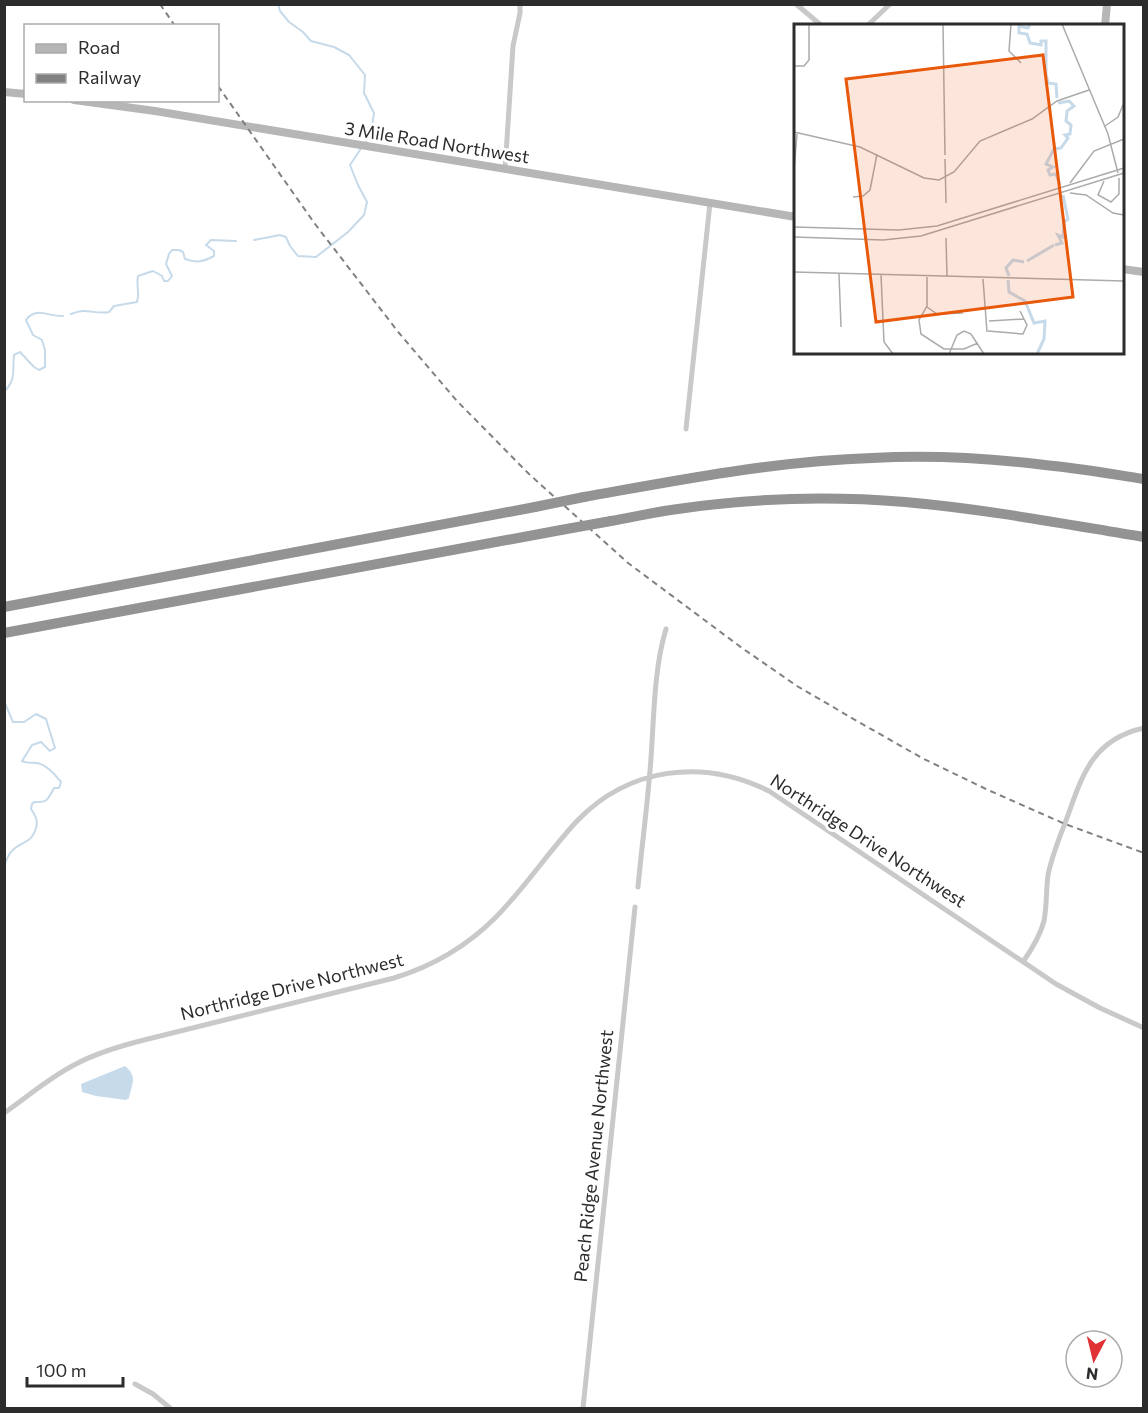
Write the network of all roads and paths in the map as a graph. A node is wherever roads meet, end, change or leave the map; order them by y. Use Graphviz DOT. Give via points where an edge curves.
graph roads {
  1 [pos="520,4"];
  2 [pos="796,4"];
  3 [pos="890,4"];
  4 [pos="1107,4"];
  5 [pos="820,24"];
  6 [pos="869,24"];
  7 [pos="1105,24"];
  8 [pos="4,92"];
  9 [pos="24,94"];
  10 [pos="89,102"];
  11 [pos="505,170"];
  12 [pos="710,203"];
  13 [pos="794,217"];
  14 [pos="1124,269"];
  15 [pos="1143,272"];
  16 [pos="686,429"];
  17 [pos="1143,479"];
  18 [pos="1143,537"];
  19 [pos="87,591"];
  20 [pos="4,601"];
  21 [pos="4,607"];
  22 [pos="666,629"];
  23 [pos="4,635"];
  24 [pos="1143,728"];
  25 [pos="650,777"];
  26 [pos="638,887"];
  27 [pos="635,907"];
  28 [pos="1023,962"];
  29 [pos="1143,1028"];
  30 [pos="4,1113"];
  31 [pos="135,1384"];
  32 [pos="170,1408"];
  33 [pos="583,1408"];
  1 -- 11 [label="street" via="512,57"];
  2 -- 5 [label="street"];
  3 -- 6 [label="street"];
  4 -- 7 [label="main road"];
  8 -- 9 [label="main road"];
  10 -- 11 [label="main road, 3 Mile Road Northwest"];
  11 -- 12 [label="main road, 3 Mile Road Northwest"];
  12 -- 13 [label="main road, 3 Mile Road Northwest"];
  12 -- 16 [label="street"];
  14 -- 15 [label="main road"];
  17 -- 19 [label="highway, bridge" via="997,460 820,461 736,471"];
  18 -- 23 [label="highway, bridge" via="904,502 795,500 716,504"];
  19 -- 20 [label="highway"];
  19 -- 21 [label="highway"];
  22 -- 25 [label="street" via="657,677"];
  24 -- 28 [label="street" via="1109,744 1084,773 1050,867 1042,925"];
  25 -- 26 [label="street"];
  25 -- 28 [label="street, Northridge Drive Northwest" via="710,772 762,788"];
  25 -- 30 [label="street, Northridge Drive Northwest" via="619,789 590,809 495,918 468,942 436,962 394,978 107,1050 67,1069"];
  27 -- 33 [label="street, Peach Ridge Avenue Northwest"];
  28 -- 29 [label="street, Northridge Drive Northwest" via="1071,993"];
  31 -- 32 [label="street"];
}
